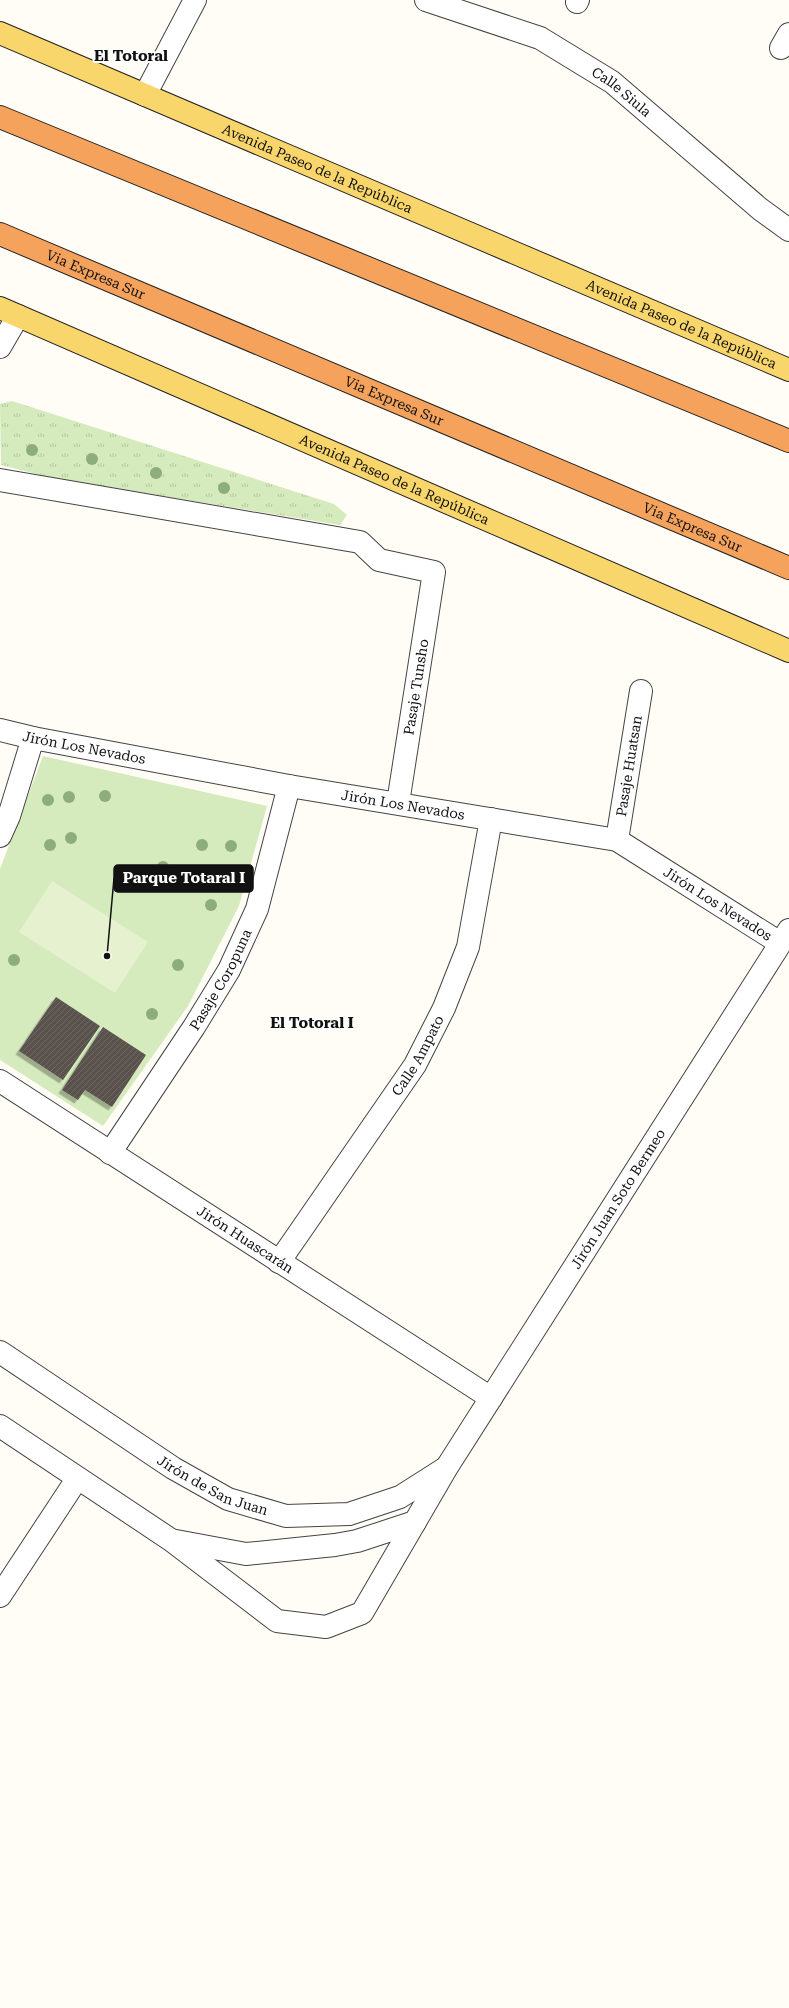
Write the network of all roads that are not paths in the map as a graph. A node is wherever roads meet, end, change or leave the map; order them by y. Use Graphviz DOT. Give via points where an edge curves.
graph roads {
  1 [pos="195,0"];
  2 [pos="426,0"];
  3 [pos="0,33"];
  4 [pos="145,95"];
  5 [pos="0,117"];
  6 [pos="789,230"];
  7 [pos="0,234"];
  8 [pos="9,312"];
  9 [pos="0,348"];
  10 [pos="789,370"];
  11 [pos="789,441"];
  12 [pos="0,480"];
  13 [pos="789,568"];
  14 [pos="789,651"];
  15 [pos="641,691"];
  16 [pos="0,730"];
  17 [pos="33,738"];
  18 [pos="288,786"];
  19 [pos="398,803"];
  20 [pos="491,819"];
  21 [pos="0,836"];
  22 [pos="617,840"];
  23 [pos="785,936"];
  24 [pos="0,1081"];
  25 [pos="110,1153"];
  26 [pos="279,1262"];
  27 [pos="0,1352"];
  28 [pos="491,1398"];
  29 [pos="0,1426"];
  30 [pos="447,1467"];
  31 [pos="77,1479"];
  32 [pos="415,1522"];
  33 [pos="171,1540"];
  34 [pos="0,1596"];
  1 -- 4 [label="street"];
  2 -- 6 [label="street, Calle Siula" via="540,38 612,82 754,204"];
  3 -- 4 [label="main road, Avenida Paseo de la República"];
  4 -- 10 [label="main road, Avenida Paseo de la República"];
  5 -- 11 [label="highway"];
  7 -- 13 [label="highway, Via Expresa Sur"];
  8 -- 9 [label="street"];
  8 -- 14 [label="main road, Avenida Paseo de la República"];
  12 -- 19 [label="street, Pasaje Tunsho" via="360,542 379,560 434,572"];
  15 -- 22 [label="street, Pasaje Huatsan"];
  16 -- 17 [label="street, Jirón Los Nevados"];
  17 -- 18 [label="street, Jirón Los Nevados"];
  17 -- 21 [label="street" via="9,816"];
  18 -- 19 [label="street, Jirón Los Nevados"];
  18 -- 25 [label="street, Pasaje Coropuna" via="257,909 229,970"];
  19 -- 20 [label="street, Jirón Los Nevados"];
  20 -- 22 [label="street, Jirón Los Nevados"];
  20 -- 26 [label="street, Calle Ampato" via="468,946 444,1008 415,1065"];
  22 -- 23 [label="street, Jirón Los Nevados"];
  23 -- 28 [label="street, Jirón Juan Soto Bermeo"];
  24 -- 25 [label="street, Jirón Huascarán"];
  25 -- 26 [label="street, Jirón Huascarán"];
  26 -- 28 [label="street, Jirón Huascarán"];
  27 -- 30 [label="street, Jirón de San Juan" via="173,1468 228,1499 286,1516 349,1514 400,1497"];
  28 -- 30 [label="street, Jirón Juan Soto Bermeo"];
  29 -- 31 [label="street, Jirón Juan Soto Bermeo"];
  30 -- 32 [label="street, Jirón Juan Soto Bermeo"];
  31 -- 33 [label="street, Jirón Juan Soto Bermeo"];
  31 -- 34 [label="street"];
  32 -- 33 [label="street" via="357,1542 246,1554"];
  32 -- 33 [label="street, Jirón Juan Soto Bermeo" via="362,1613 326,1627 277,1621"];
}
